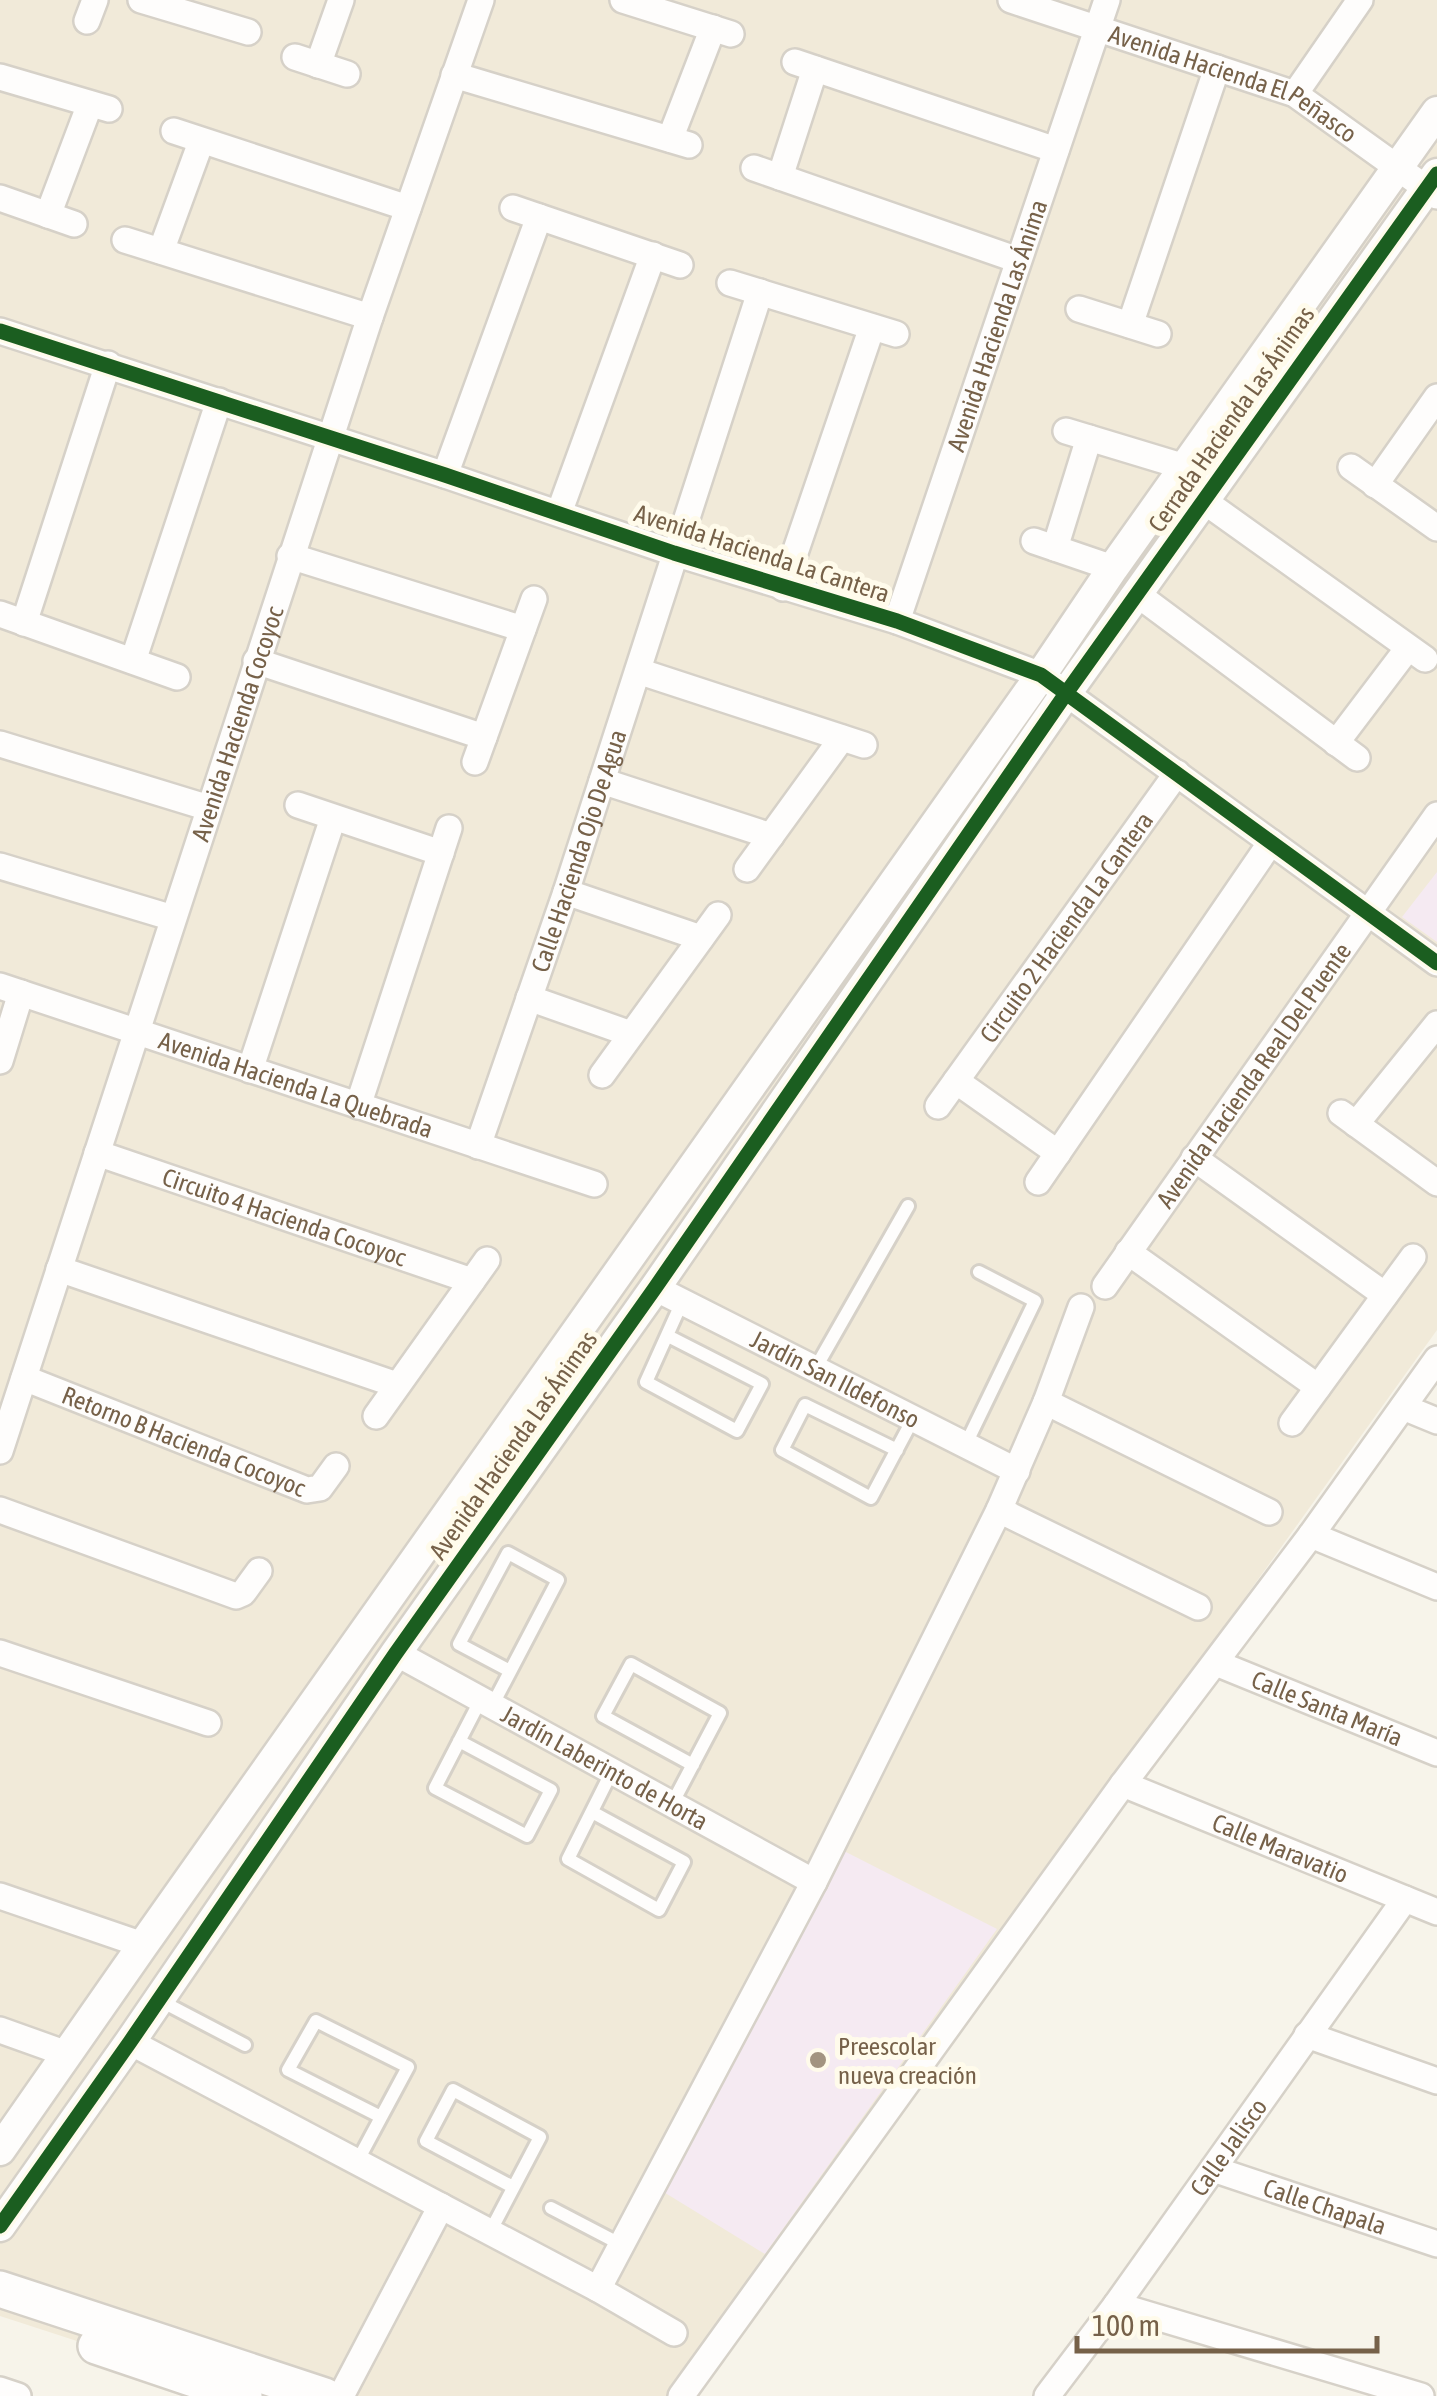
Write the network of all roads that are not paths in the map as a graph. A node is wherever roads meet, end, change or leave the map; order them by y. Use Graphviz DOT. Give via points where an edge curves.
graph roads {
  1 [pos="141,0"];
  2 [pos="341,0"];
  3 [pos="481,0"];
  4 [pos="623,0"];
  5 [pos="1011,0"];
  6 [pos="1107,0"];
  7 [pos="1360,0"];
  8 [pos="219,11"];
  9 [pos="1099,27"];
  10 [pos="248,32"];
  11 [pos="1217,68"];
  12 [pos="346,74"];
  13 [pos="454,75"];
  14 [pos="0,77"];
  15 [pos="1295,94"];
  16 [pos="1437,112"];
  17 [pos="174,131"];
  18 [pos="202,142"];
  19 [pos="1056,150"];
  20 [pos="754,168"];
  21 [pos="1398,168"];
  22 [pos="780,176"];
  23 [pos="1433,186"];
  24 [pos="0,198"];
  25 [pos="408,208"];
  26 [pos="512,208"];
  27 [pos="48,215"];
  28 [pos="539,216"];
  29 [pos="74,224"];
  30 [pos="125,240"];
  31 [pos="161,251"];
  32 [pos="653,256"];
  33 [pos="1018,260"];
  34 [pos="680,264"];
  35 [pos="730,283"];
  36 [pos="760,292"];
  37 [pos="1080,309"];
  38 [pos="370,317"];
  39 [pos="1130,325"];
  40 [pos="0,331"];
  41 [pos="1158,334"];
  42 [pos="108,364"];
  43 [pos="1437,397"];
  44 [pos="219,400"];
  45 [pos="331,438"];
  46 [pos="1186,467"];
  47 [pos="1351,467"];
  48 [pos="444,475"];
  49 [pos="1375,484"];
  50 [pos="1204,501"];
  51 [pos="559,513"];
  52 [pos="1437,528"];
  53 [pos="674,553"];
  54 [pos="290,556"];
  55 [pos="1113,568"];
  56 [pos="783,588"];
  57 [pos="1137,594"];
  58 [pos="534,600"];
  59 [pos="12,618"];
  60 [pos="897,622"];
  61 [pos="523,629"];
  62 [pos="256,661"];
  63 [pos="133,662"];
  64 [pos="638,671"];
  65 [pos="177,677"];
  66 [pos="1054,684"];
  67 [pos="1336,743"];
  68 [pos="0,744"];
  69 [pos="1357,758"];
  70 [pos="1177,773"];
  71 [pos="602,781"];
  72 [pos="298,805"];
  73 [pos="209,808"];
  74 [pos="1437,815"];
  75 [pos="333,818"];
  76 [pos="770,836"];
  77 [pos="1271,842"];
  78 [pos="0,866"];
  79 [pos="746,870"];
  80 [pos="566,892"];
  81 [pos="1369,913"];
  82 [pos="718,915"];
  83 [pos="173,918"];
  84 [pos="701,938"];
  85 [pos="1437,963"];
  86 [pos="11,990"];
  87 [pos="528,998"];
  88 [pos="1437,1024"];
  89 [pos="136,1032"];
  90 [pos="631,1034"];
  91 [pos="0,1061"];
  92 [pos="250,1070"];
  93 [pos="602,1075"];
  94 [pos="956,1081"];
  95 [pos="358,1106"];
  96 [pos="938,1106"];
  97 [pos="478,1146"];
  98 [pos="1058,1153"];
  99 [pos="97,1154"];
  100 [pos="1194,1158"];
  101 [pos="1038,1182"];
  102 [pos="1437,1183"];
  103 [pos="594,1184"];
  104 [pos="908,1206"];
  105 [pos="1128,1252"];
  106 [pos="1413,1257"];
  107 [pos="59,1269"];
  108 [pos="979,1272"];
  109 [pos="1104,1286"];
  110 [pos="669,1295"];
  111 [pos="1385,1296"];
  112 [pos="1082,1306"];
  113 [pos="668,1336"];
  114 [pos="1437,1359"];
  115 [pos="814,1369"];
  116 [pos="397,1386"];
  117 [pos="1318,1387"];
  118 [pos="13,1393"];
  119 [pos="1046,1402"];
  120 [pos="1403,1407"];
  121 [pos="376,1416"];
  122 [pos="912,1419"];
  123 [pos="1437,1421"];
  124 [pos="1292,1423"];
  125 [pos="964,1446"];
  126 [pos="896,1450"];
  127 [pos="0,1452"];
  128 [pos="336,1466"];
  129 [pos="1017,1470"];
  130 [pos="0,1510"];
  131 [pos="999,1510"];
  132 [pos="1269,1512"];
  133 [pos="1311,1535"];
  134 [pos="258,1571"];
  135 [pos="1437,1587"];
  136 [pos="1198,1608"];
  137 [pos="0,1653"];
  138 [pos="396,1653"];
  139 [pos="1216,1663"];
  140 [pos="510,1671"];
  141 [pos="486,1702"];
  142 [pos="208,1723"];
  143 [pos="290,1738"];
  144 [pos="459,1742"];
  145 [pos="1437,1753"];
  146 [pos="322,1760"];
  147 [pos="692,1765"];
  148 [pos="612,1772"];
  149 [pos="1123,1784"];
  150 [pos="672,1804"];
  151 [pos="592,1812"];
  152 [pos="814,1882"];
  153 [pos="0,1896"];
  154 [pos="1405,1899"];
  155 [pos="1437,1912"];
  156 [pos="143,1944"];
  157 [pos="158,1999"];
  158 [pos="0,2030"];
  159 [pos="1308,2036"];
  160 [pos="130,2042"];
  161 [pos="245,2045"];
  162 [pos="67,2054"];
  163 [pos="1437,2081"];
  164 [pos="381,2116"];
  165 [pos="0,2150"];
  166 [pos="357,2162"];
  167 [pos="1213,2169"];
  168 [pos="513,2187"];
  169 [pos="441,2206"];
  170 [pos="551,2208"];
  171 [pos="0,2226"];
  172 [pos="490,2232"];
  173 [pos="620,2244"];
  174 [pos="1437,2244"];
  175 [pos="598,2288"];
  176 [pos="0,2289"];
  177 [pos="1116,2306"];
  178 [pos="0,2313"];
  179 [pos="674,2333"];
  180 [pos="0,2390"];
  181 [pos="18,2396"];
  182 [pos="244,2396"];
  183 [pos="324,2396"];
  184 [pos="341,2396"];
  185 [pos="680,2396"];
  186 [pos="1047,2396"];
  187 [pos="1421,2396"];
  1 -- 8 [label="street"];
  2 -- 12 [label="street" via="306,61"];
  3 -- 13 [label="street, Avenida Hacienda Cocoyoc"];
  4 -- 13 [label="street" via="722,31 680,142"];
  5 -- 9 [label="street, Avenida Hacienda El Peñasco"];
  6 -- 9 [label="street, Avenida Hacienda Las Ánima"];
  7 -- 15 [label="street"];
  8 -- 10 [label="street"];
  9 -- 11 [label="street, Avenida Hacienda El Peñasco"];
  9 -- 19 [label="street, Avenida Hacienda Las Ánima"];
  11 -- 15 [label="street, Avenida Hacienda El Peñasco"];
  11 -- 39 [label="street"];
  13 -- 25 [label="street, Avenida Hacienda Cocoyoc"];
  14 -- 27 [label="street" via="99,106"];
  15 -- 21 [label="street, Avenida Hacienda El Peñasco"];
  16 -- 21 [label="street, Cerrada Hacienda Las Ánimas"];
  17 -- 18 [label="street"];
  18 -- 25 [label="street"];
  18 -- 31 [label="street"];
  19 -- 22 [label="street" via="805,66"];
  19 -- 33 [label="street, Avenida Hacienda Las Ánima"];
  20 -- 22 [label="street"];
  21 -- 23 [label="street, Avenida Hacienda El Peñasco"];
  21 -- 46 [label="street, Cerrada Hacienda Las Ánimas"];
  22 -- 33 [label="street"];
  23 -- 50 [label="street, Cerrada Hacienda Las Ánimas"];
  24 -- 27 [label="street"];
  25 -- 38 [label="street, Avenida Hacienda Cocoyoc"];
  26 -- 28 [label="street"];
  27 -- 29 [label="street"];
  28 -- 32 [label="street"];
  28 -- 48 [label="street"];
  30 -- 31 [label="street"];
  31 -- 38 [label="street"];
  32 -- 34 [label="street"];
  32 -- 51 [label="street"];
  33 -- 60 [label="street, Avenida Hacienda Las Ánima"];
  35 -- 36 [label="street"];
  36 -- 53 [label="street, Calle Hacienda Ojo De Agua"];
  36 -- 56 [label="street" via="884,330"];
  37 -- 39 [label="street"];
  38 -- 45 [label="street, Avenida Hacienda Cocoyoc"];
  39 -- 41 [label="street"];
  40 -- 42 [label="street, Avenida Hacienda La Cantera"];
  42 -- 44 [label="street, Avenida Hacienda La Cantera"];
  42 -- 59 [label="street"];
  43 -- 49 [label="street"];
  44 -- 45 [label="street, Avenida Hacienda La Cantera"];
  44 -- 63 [label="street"];
  45 -- 48 [label="street, Avenida Hacienda La Cantera"];
  45 -- 54 [label="street, Avenida Hacienda Cocoyoc"];
  46 -- 55 [label="street, Cerrada Hacienda Las Ánimas"];
  46 -- 55 [label="street" via="1077,435 1045,544"];
  47 -- 49 [label="street"];
  48 -- 51 [label="street, Avenida Hacienda La Cantera"];
  49 -- 52 [label="street"];
  50 -- 57 [label="street, Cerrada Hacienda Las Ánimas"];
  50 -- 67 [label="street" via="1417,654"];
  51 -- 53 [label="street, Avenida Hacienda La Cantera"];
  53 -- 56 [label="street, Avenida Hacienda La Cantera"];
  53 -- 64 [label="street, Calle Hacienda Ojo De Agua"];
  54 -- 61 [label="street"];
  54 -- 62 [label="street, Avenida Hacienda Cocoyoc"];
  55 -- 66 [label="street, Cerrada Hacienda Las Ánimas"];
  56 -- 60 [label="street, Avenida Hacienda La Cantera"];
  57 -- 66 [label="street, Cerrada Hacienda Las Ánimas"];
  57 -- 67 [label="street"];
  58 -- 61 [label="street"];
  59 -- 63 [label="street"];
  60 -- 66 [label="street, Avenida Hacienda La Cantera"];
  61 -- 62 [label="street" via="479,750"];
  62 -- 73 [label="street, Avenida Hacienda Cocoyoc"];
  63 -- 65 [label="street"];
  64 -- 71 [label="street, Calle Hacienda Ojo De Agua"];
  64 -- 76 [label="street" via="853,742"];
  66 -- 70 [label="street, Avenida Hacienda La Cantera"];
  66 -- 110 [label="street, Avenida Hacienda Las Ánimas"];
  66 -- 143 [label="street, Avenida Hacienda Las Ánimas"];
  67 -- 69 [label="street"];
  68 -- 73 [label="street"];
  70 -- 77 [label="street, Avenida Hacienda La Cantera"];
  70 -- 94 [label="street, Circuito 2 Hacienda La Cantera"];
  71 -- 76 [label="street"];
  71 -- 80 [label="street, Calle Hacienda Ojo De Agua"];
  72 -- 75 [label="street"];
  73 -- 83 [label="street, Avenida Hacienda Cocoyoc"];
  74 -- 81 [label="street, Avenida Hacienda Real Del Puente"];
  75 -- 92 [label="street"];
  75 -- 95 [label="street" via="445,841"];
  76 -- 79 [label="street"];
  77 -- 81 [label="street, Avenida Hacienda La Cantera"];
  77 -- 98 [label="street"];
  78 -- 83 [label="street"];
  80 -- 84 [label="street"];
  80 -- 87 [label="street, Calle Hacienda Ojo De Agua"];
  81 -- 85 [label="street, Avenida Hacienda La Cantera"];
  81 -- 100 [label="street, Avenida Hacienda Real Del Puente"];
  82 -- 84 [label="street"];
  83 -- 89 [label="street, Avenida Hacienda Cocoyoc"];
  84 -- 90 [label="street"];
  86 -- 89 [label="street, Avenida Hacienda La Quebrada"];
  86 -- 91 [label="street"];
  87 -- 90 [label="street"];
  87 -- 97 [label="street, Calle Hacienda Ojo De Agua"];
  88 -- 102 [label="street" via="1348,1119"];
  89 -- 92 [label="street, Avenida Hacienda La Quebrada"];
  89 -- 99 [label="street, Avenida Hacienda Cocoyoc"];
  90 -- 93 [label="street"];
  92 -- 95 [label="street, Avenida Hacienda La Quebrada"];
  94 -- 96 [label="street, Circuito 2 Hacienda La Cantera"];
  94 -- 98 [label="street"];
  95 -- 97 [label="street, Avenida Hacienda La Quebrada"];
  97 -- 103 [label="street, Avenida Hacienda La Quebrada"];
  98 -- 101 [label="street"];
  99 -- 107 [label="street, Avenida Hacienda Cocoyoc"];
  99 -- 116 [label="street, Circuito 4 Hacienda Cocoyoc" via="480,1271"];
  100 -- 105 [label="street, Avenida Hacienda Real Del Puente"];
  100 -- 111 [label="street"];
  104 -- 115 [label="lane"];
  105 -- 109 [label="street, Avenida Hacienda Real Del Puente"];
  105 -- 117 [label="street"];
  106 -- 111 [label="street"];
  107 -- 116 [label="street"];
  107 -- 118 [label="street, Avenida Hacienda Cocoyoc"];
  108 -- 125 [label="lane" via="1035,1301"];
  110 -- 113 [label="lane"];
  110 -- 115 [label="street, Jardín San Ildefonso"];
  110 -- 138 [label="street, Avenida Hacienda Las Ánimas"];
  111 -- 117 [label="street"];
  112 -- 119 [label="street"];
  113 -- 113 [label="lane" via="646,1382 737,1431 762,1384"];
  114 -- 120 [label="street"];
  115 -- 122 [label="street, Jardín San Ildefonso"];
  116 -- 121 [label="street, Circuito 4 Hacienda Cocoyoc"];
  117 -- 124 [label="street"];
  118 -- 127 [label="street, Avenida Hacienda Cocoyoc"];
  118 -- 128 [label="street, Retorno B Hacienda Cocoyoc" via="307,1490 320,1488"];
  119 -- 129 [label="street"];
  119 -- 132 [label="street"];
  120 -- 123 [label="street"];
  120 -- 133 [label="street"];
  122 -- 125 [label="street, Jardín San Ildefonso"];
  122 -- 126 [label="lane"];
  125 -- 129 [label="street, Jardín San Ildefonso"];
  126 -- 126 [label="lane" via="871,1498 782,1450 805,1405"];
  129 -- 131 [label="street"];
  130 -- 134 [label="street" via="236,1596"];
  131 -- 136 [label="street"];
  131 -- 152 [label="street"];
  133 -- 135 [label="street"];
  133 -- 139 [label="street"];
  137 -- 142 [label="street"];
  138 -- 141 [label="street, Jardín Laberinto de Horta"];
  138 -- 146 [label="street, Avenida Hacienda Las Ánimas"];
  139 -- 145 [label="street, Calle Santa María"];
  139 -- 149 [label="street"];
  140 -- 140 [label="lane" via="558,1580 508,1553 459,1644"];
  140 -- 141 [label="lane"];
  141 -- 144 [label="lane"];
  141 -- 148 [label="street, Jardín Laberinto de Horta"];
  143 -- 146 [label="street"];
  143 -- 156 [label="street, Avenida Hacienda Las Ánimas"];
  144 -- 144 [label="lane" via="435,1788 527,1836 551,1790"];
  146 -- 157 [label="street, Avenida Hacienda Las Ánimas"];
  147 -- 147 [label="lane" via="720,1713 631,1664 603,1716"];
  147 -- 150 [label="lane"];
  148 -- 150 [label="street, Jardín Laberinto de Horta"];
  148 -- 151 [label="lane"];
  149 -- 154 [label="street, Calle Maravatio"];
  149 -- 185 [label="street"];
  150 -- 152 [label="street, Jardín Laberinto de Horta"];
  151 -- 151 [label="lane" via="568,1859 659,1910 684,1862"];
  152 -- 173 [label="street"];
  153 -- 156 [label="street"];
  154 -- 155 [label="street, Calle Maravatio"];
  154 -- 159 [label="street, Calle Jalisco"];
  156 -- 162 [label="street, Avenida Hacienda Las Ánimas"];
  157 -- 160 [label="street, Avenida Hacienda Las Ánimas"];
  157 -- 161 [label="lane"];
  158 -- 162 [label="street"];
  159 -- 163 [label="street"];
  159 -- 167 [label="street, Calle Jalisco"];
  160 -- 166 [label="street"];
  160 -- 171 [label="street, Avenida Hacienda Las Ánimas"];
  162 -- 165 [label="street, Avenida Hacienda Las Ánimas"];
  164 -- 164 [label="lane" via="408,2066 316,2020 288,2070"];
  164 -- 166 [label="lane"];
  166 -- 169 [label="street"];
  167 -- 174 [label="street, Calle Chapala"];
  167 -- 177 [label="street, Calle Jalisco"];
  168 -- 168 [label="lane" via="540,2137 453,2090 426,2141"];
  168 -- 172 [label="lane"];
  169 -- 172 [label="street"];
  169 -- 184 [label="street"];
  170 -- 173 [label="lane"];
  172 -- 175 [label="street"];
  173 -- 175 [label="street"];
  175 -- 179 [label="street"];
  176 -- 183 [label="main road"];
  177 -- 186 [label="street, Calle Jalisco"];
  177 -- 187 [label="street"];
  178 -- 182 [label="main road"];
  180 -- 181 [label="street"];
}
